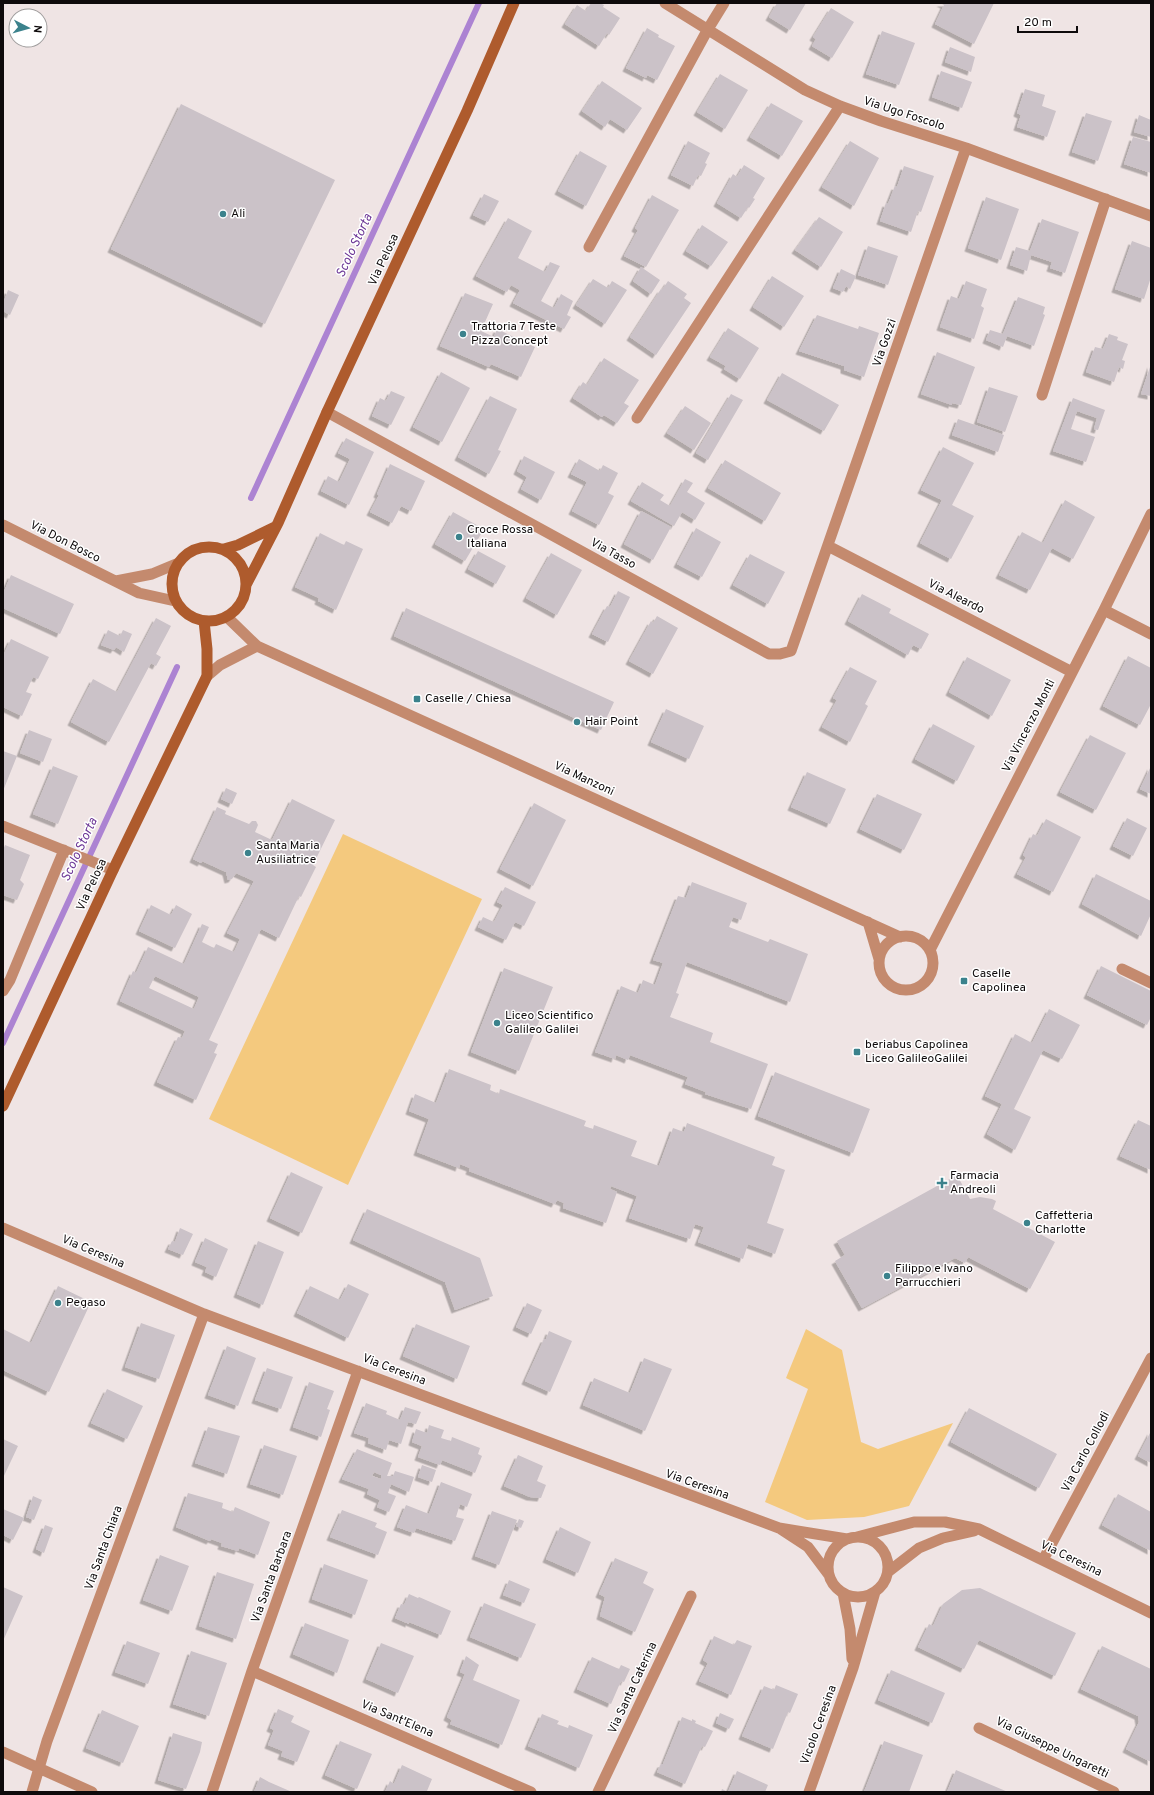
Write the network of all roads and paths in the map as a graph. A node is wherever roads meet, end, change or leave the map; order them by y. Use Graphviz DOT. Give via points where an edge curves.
graph roads {
  1 [pos="514,3"];
  2 [pos="665,3"];
  3 [pos="724,3"];
  4 [pos="708,29"];
  5 [pos="840,106"];
  6 [pos="966,148"];
  7 [pos="1106,199"];
  8 [pos="1151,216"];
  9 [pos="589,247"];
  10 [pos="1042,395"];
  11 [pos="327,412"];
  12 [pos="637,418"];
  13 [pos="1151,514"];
  14 [pos="3,525"];
  15 [pos="275,527"];
  16 [pos="828,546"];
  17 [pos="224,549"];
  18 [pos="176,564"];
  19 [pos="116,581"];
  20 [pos="246,585"];
  21 [pos="175,601"];
  22 [pos="1104,610"];
  23 [pos="227,617"];
  24 [pos="204,621"];
  25 [pos="1151,634"];
  26 [pos="257,646"];
  27 [pos="1072,672"];
  28 [pos="207,676"];
  29 [pos="3,826"];
  30 [pos="64,850"];
  31 [pos="113,870"];
  32 [pos="868,922"];
  33 [pos="900,937"];
  34 [pos="930,950"];
  35 [pos="879,959"];
  36 [pos="1122,969"];
  37 [pos="1151,983"];
  38 [pos="3,991"];
  39 [pos="3,1106"];
  40 [pos="3,1228"];
  41 [pos="204,1314"];
  42 [pos="1151,1358"];
  43 [pos="358,1371"];
  44 [pos="779,1528"];
  45 [pos="979,1529"];
  46 [pos="852,1538"];
  47 [pos="1043,1560"];
  48 [pos="888,1572"];
  49 [pos="829,1575"];
  50 [pos="875,1592"];
  51 [pos="843,1593"];
  52 [pos="691,1596"];
  53 [pos="1151,1613"];
  54 [pos="853,1668"];
  55 [pos="252,1671"];
  56 [pos="979,1728"];
  57 [pos="3,1752"];
  58 [pos="40,1768"];
  59 [pos="32,1792"];
  60 [pos="92,1792"];
  61 [pos="212,1792"];
  62 [pos="531,1792"];
  63 [pos="598,1792"];
  64 [pos="809,1792"];
  65 [pos="1114,1792"];
  1 -- 11 [label="main road, Via Pelosa" via="467,112"];
  2 -- 4 [label="street, Via Ugo Foscolo"];
  3 -- 4 [label="street"];
  4 -- 5 [label="street, Via Ugo Foscolo" via="805,90"];
  4 -- 9 [label="street"];
  5 -- 6 [label="street, Via Ugo Foscolo"];
  5 -- 12 [label="street"];
  6 -- 7 [label="street, Via Ugo Foscolo"];
  6 -- 16 [label="street, Via Gozzi"];
  7 -- 8 [label="street, Via Ugo Foscolo"];
  7 -- 10 [label="street"];
  11 -- 15 [label="main road, Via Pelosa"];
  11 -- 16 [label="street, Via Tasso" via="769,654 791,651"];
  13 -- 22 [label="street, Via Vincenzo Monti"];
  14 -- 19 [label="street, Via Don Bosco"];
  15 -- 17 [label="main road"];
  15 -- 20 [label="main road, Via Pelosa"];
  16 -- 27 [label="street, Via Aleardo"];
  17 -- 18 [label="main road" via="202,546 183,556"];
  17 -- 20 [label="main road" via="240,564 245,574"];
  18 -- 19 [label="street" via="152,574"];
  18 -- 21 [label="main road" via="172,576"];
  19 -- 21 [label="street, Via Don Bosco" via="139,593"];
  20 -- 23 [label="main road" via="237,609"];
  21 -- 24 [label="main road" via="182,611 192,618"];
  22 -- 25 [label="street"];
  22 -- 27 [label="street, Via Vincenzo Monti"];
  23 -- 24 [label="main road" via="216,621"];
  23 -- 26 [label="street, Via Manzoni"];
  24 -- 28 [label="main road" via="208,649"];
  26 -- 28 [label="street" via="220,665"];
  26 -- 32 [label="street, Via Manzoni"];
  27 -- 34 [label="street, Via Vincenzo Monti"];
  28 -- 31 [label="main road, Via Pelosa"];
  29 -- 30 [label="street"];
  30 -- 31 [label="street"];
  30 -- 38 [label="street" via="10,980"];
  31 -- 39 [label="main road, Via Pelosa"];
  32 -- 33 [label="street, Via Manzoni"];
  32 -- 35 [label="street"];
  33 -- 34 [label="street" via="917,938"];
  33 -- 35 [label="street" via="886,945"];
  34 -- 35 [label="street" via="933,967 930,976 918,988 909,990 900,990 885,981 881,974"];
  36 -- 37 [label="street"];
  40 -- 41 [label="street, Via Ceresina"];
  41 -- 43 [label="street, Via Ceresina"];
  41 -- 58 [label="street, Via Santa Chiara" via="47,1741"];
  42 -- 47 [label="street, Via Carlo Collodi"];
  43 -- 44 [label="street, Via Ceresina"];
  43 -- 55 [label="street, Via Santa Barbara"];
  44 -- 46 [label="street, Via Ceresina"];
  44 -- 49 [label="street, Via Ceresina" via="808,1547"];
  45 -- 46 [label="street, Via Ceresina" via="945,1522 914,1522"];
  45 -- 47 [label="street, Via Ceresina"];
  45 -- 48 [label="street" via="943,1538 919,1548"];
  46 -- 48 [label="street, Via Ceresina" via="868,1538 880,1546 888,1562"];
  46 -- 49 [label="street, Via Ceresina" via="837,1545 831,1553"];
  47 -- 53 [label="street, Via Ceresina"];
  48 -- 50 [label="street"];
  49 -- 51 [label="street, Via Ceresina" via="834,1585"];
  50 -- 51 [label="street" via="863,1596"];
  50 -- 54 [label="street, Vicolo Ceresina"];
  51 -- 54 [label="street, Vicolo Ceresina" via="850,1629"];
  52 -- 63 [label="street, Via Santa Caterina"];
  54 -- 64 [label="street, Vicolo Ceresina"];
  55 -- 61 [label="street, Via Santa Barbara"];
  55 -- 62 [label="street, Via Sant'Elena"];
  56 -- 65 [label="street, Via Giuseppe Ungaretti"];
  57 -- 58 [label="street"];
  58 -- 59 [label="street, Via Santa Chiara"];
  58 -- 60 [label="street"];
}
